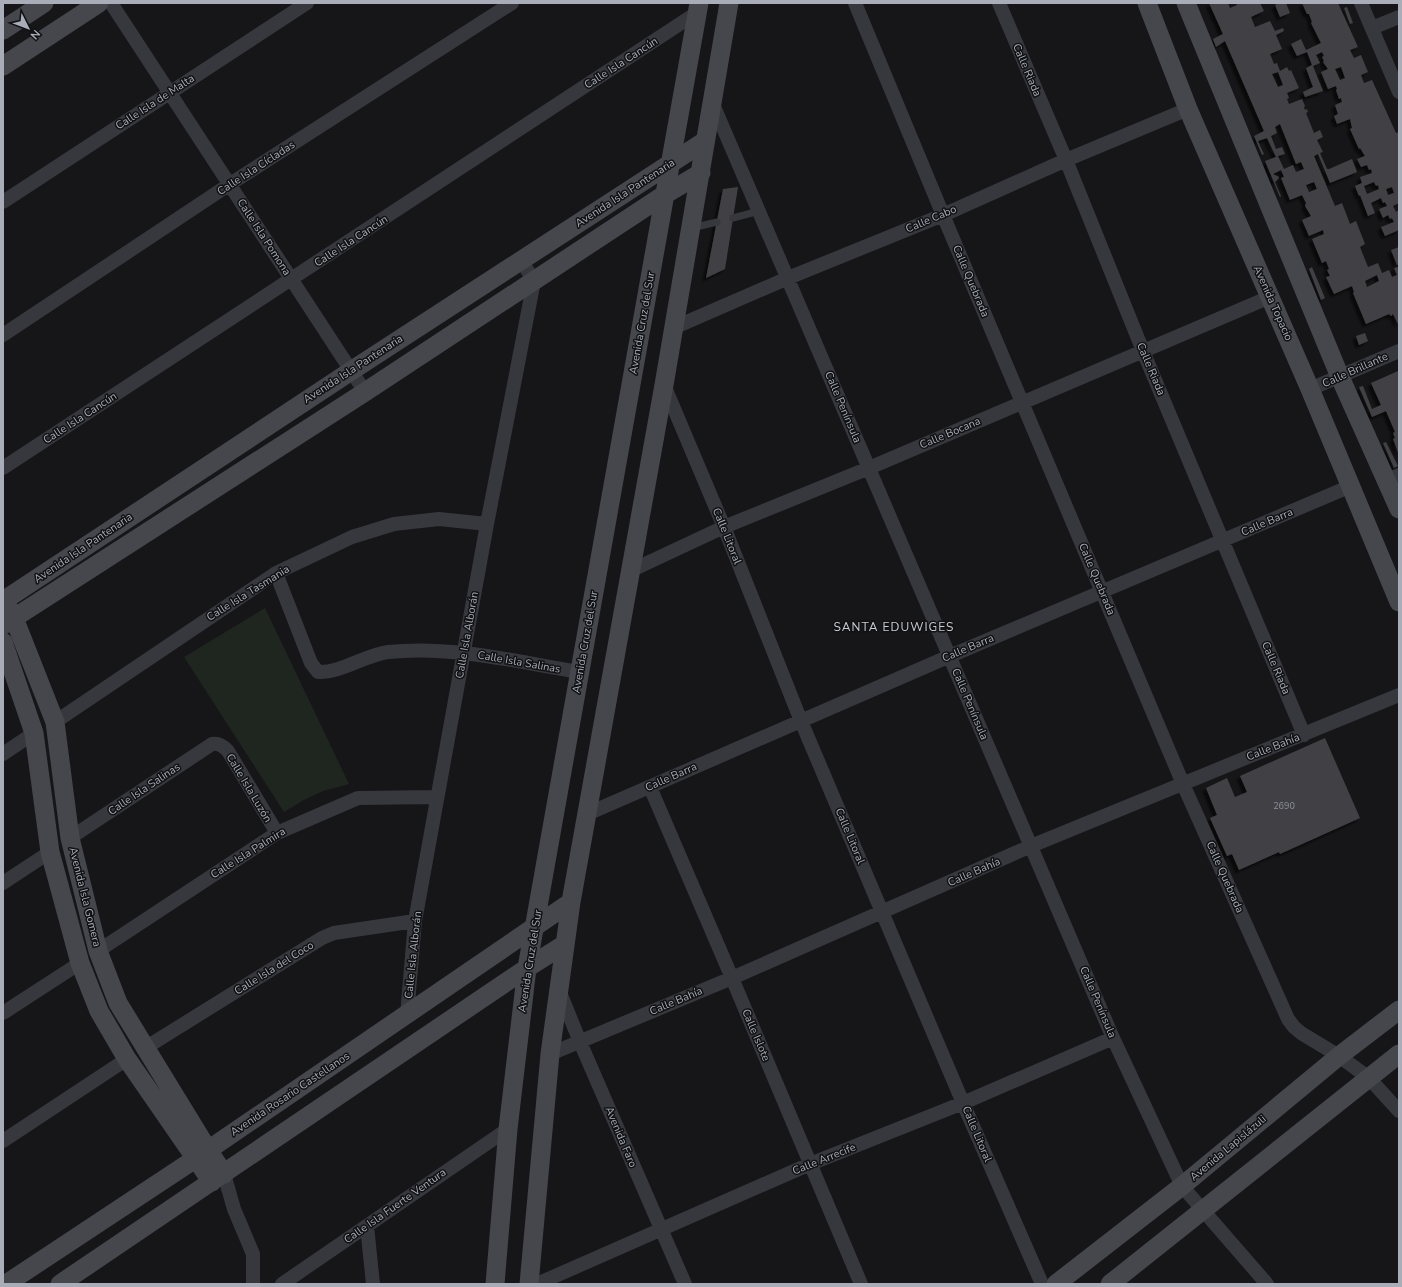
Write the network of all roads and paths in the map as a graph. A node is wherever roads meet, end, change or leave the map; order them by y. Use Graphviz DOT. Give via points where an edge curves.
graph roads {
  1 [pos="44,3"];
  2 [pos="99,3"];
  3 [pos="111,3"];
  4 [pos="307,3"];
  5 [pos="512,3"];
  6 [pos="729,3"];
  7 [pos="855,3"];
  8 [pos="998,3"];
  9 [pos="1147,3"];
  10 [pos="1186,3"];
  11 [pos="1361,3"];
  12 [pos="698,8"];
  13 [pos="1399,17"];
  14 [pos="1372,28"];
  15 [pos="3,30"];
  16 [pos="3,66"];
  17 [pos="170,92"];
  18 [pos="1399,92"];
  19 [pos="712,102"];
  20 [pos="1188,109"];
  21 [pos="705,141"];
  22 [pos="1066,160"];
  23 [pos="670,164"];
  24 [pos="701,173"];
  25 [pos="230,184"];
  26 [pos="664,195"];
  27 [pos="3,202"];
  28 [pos="759,211"];
  29 [pos="943,214"];
  30 [pos="733,218"];
  31 [pos="717,222"];
  32 [pos="691,229"];
  33 [pos="521,260"];
  34 [pos="788,278"];
  35 [pos="292,280"];
  36 [pos="534,281"];
  37 [pos="1270,297"];
  38 [pos="673,328"];
  39 [pos="3,335"];
  40 [pos="1144,351"];
  41 [pos="1399,351"];
  42 [pos="350,370"];
  43 [pos="1340,377"];
  44 [pos="664,385"];
  45 [pos="1310,389"];
  46 [pos="365,392"];
  47 [pos="1022,403"];
  48 [pos="3,468"];
  49 [pos="869,468"];
  50 [pos="1393,478"];
  51 [pos="1351,486"];
  52 [pos="1399,509"];
  53 [pos="487,524"];
  54 [pos="724,527"];
  55 [pos="1223,540"];
  56 [pos="630,571"];
  57 [pos="276,573"];
  58 [pos="1102,592"];
  59 [pos="3,600"];
  60 [pos="1399,602"];
  61 [pos="9,621"];
  62 [pos="3,642"];
  63 [pos="464,653"];
  64 [pos="950,656"];
  65 [pos="580,672"];
  66 [pos="1399,695"];
  67 [pos="801,721"];
  68 [pos="55,722"];
  69 [pos="34,734"];
  70 [pos="1304,735"];
  71 [pos="220,744"];
  72 [pos="3,754"];
  73 [pos="1183,784"];
  74 [pos="650,787"];
  75 [pos="64,788"];
  76 [pos="42,794"];
  77 [pos="436,797"];
  78 [pos="587,814"];
  79 [pos="277,833"];
  80 [pos="70,838"];
  81 [pos="1031,846"];
  82 [pos="50,852"];
  83 [pos="3,883"];
  84 [pos="571,902"];
  85 [pos="883,913"];
  86 [pos="415,921"];
  87 [pos="534,928"];
  88 [pos="565,944"];
  89 [pos="98,951"];
  90 [pos="80,963"];
  91 [pos="527,968"];
  92 [pos="732,978"];
  93 [pos="559,990"];
  94 [pos="118,1003"];
  95 [pos="1399,1010"];
  96 [pos="99,1011"];
  97 [pos="3,1013"];
  98 [pos="407,1015"];
  99 [pos="1113,1038"];
  100 [pos="580,1042"];
  101 [pos="145,1048"];
  102 [pos="550,1054"];
  103 [pos="1399,1054"];
  104 [pos="1340,1056"];
  105 [pos="127,1060"];
  106 [pos="1369,1078"];
  107 [pos="963,1103"];
  108 [pos="1399,1111"];
  109 [pos="508,1128"];
  110 [pos="3,1141"];
  111 [pos="201,1154"];
  112 [pos="810,1164"];
  113 [pos="218,1178"];
  114 [pos="1182,1186"];
  115 [pos="1204,1210"];
  116 [pos="367,1226"];
  117 [pos="661,1230"];
  118 [pos="6,1284"];
  119 [pos="60,1284"];
  120 [pos="253,1284"];
  121 [pos="282,1284"];
  122 [pos="373,1284"];
  123 [pos="495,1284"];
  124 [pos="530,1284"];
  125 [pos="538,1284"];
  126 [pos="685,1284"];
  127 [pos="861,1284"];
  128 [pos="1042,1284"];
  129 [pos="1056,1284"];
  130 [pos="1110,1284"];
  131 [pos="1267,1284"];
  1 -- 15 [label="street"];
  2 -- 16 [label="street"];
  3 -- 17 [label="street, Calle Isla Pomona"];
  4 -- 17 [label="street, Calle Isla de Malta"];
  5 -- 25 [label="street, Calle Isla Cícladas"];
  6 -- 19 [label="street"];
  7 -- 29 [label="street, Calle Quebrada"];
  8 -- 22 [label="street, Calle Riada"];
  9 -- 20 [label="street, Avenida Topacio"];
  10 -- 43 [label="street"];
  11 -- 14 [label="street"];
  12 -- 23 [label="street, Avenida Cruz del Sur"];
  12 -- 35 [label="street, Calle Isla Cancún"];
  13 -- 14 [label="street"];
  14 -- 18 [label="street"];
  17 -- 25 [label="street, Calle Isla Pomona"];
  17 -- 27 [label="street, Calle Isla de Malta"];
  19 -- 21 [label="street"];
  19 -- 28 [label="street, Calle Península"];
  20 -- 22 [label="street, Calle Cabo"];
  20 -- 37 [label="street, Avenida Topacio"];
  21 -- 23 [label="street, Avenida Isla Pantenaria"];
  21 -- 24 [label="street"];
  22 -- 29 [label="street, Calle Cabo"];
  22 -- 40 [label="street, Calle Riada"];
  23 -- 26 [label="street, Avenida Cruz del Sur"];
  23 -- 33 [label="street, Avenida Isla Pantenaria"];
  24 -- 26 [label="street, Avenida Isla Pantenaria"];
  24 -- 32 [label="street"];
  25 -- 35 [label="street, Calle Isla Pomona"];
  25 -- 39 [label="street, Calle Isla Cícladas"];
  26 -- 36 [label="street, Avenida Isla Pantenaria"];
  26 -- 65 [label="street, Avenida Cruz del Sur"];
  28 -- 30 [label="lane"];
  28 -- 34 [label="street, Calle Península"];
  29 -- 34 [label="street, Calle Cabo"];
  29 -- 47 [label="street, Calle Quebrada"];
  31 -- 32 [label="lane"];
  32 -- 38 [label="street"];
  33 -- 36 [label="street"];
  33 -- 42 [label="street, Avenida Isla Pantenaria"];
  34 -- 38 [label="street, Calle Cabo"];
  34 -- 49 [label="street, Calle Península"];
  35 -- 42 [label="street, Calle Isla Pomona"];
  35 -- 48 [label="street, Calle Isla Cancún"];
  36 -- 46 [label="street, Avenida Isla Pantenaria"];
  36 -- 53 [label="street, Calle Isla Alborán"];
  37 -- 40 [label="street, Calle Bocana"];
  37 -- 45 [label="street, Avenida Topacio"];
  38 -- 44 [label="street"];
  40 -- 47 [label="street, Calle Bocana"];
  40 -- 55 [label="street, Calle Riada"];
  41 -- 43 [label="street, Calle Brillante"];
  42 -- 46 [label="street, Calle Isla Pomona"];
  42 -- 59 [label="street, Avenida Isla Pantenaria"];
  43 -- 45 [label="street, Calle Brillante"];
  43 -- 50 [label="street"];
  44 -- 54 [label="street, Calle Litoral"];
  44 -- 56 [label="street"];
  45 -- 51 [label="street, Avenida Topacio"];
  46 -- 61 [label="street, Avenida Isla Pantenaria"];
  47 -- 49 [label="street, Calle Bocana"];
  47 -- 58 [label="street, Calle Quebrada"];
  49 -- 54 [label="street, Calle Bocana"];
  49 -- 64 [label="street, Calle Península"];
  50 -- 52 [label="street"];
  51 -- 55 [label="street, Calle Barra"];
  51 -- 60 [label="street, Avenida Topacio"];
  53 -- 57 [label="street, Calle Isla Tasmania" via="439,519 394,524 352,537"];
  53 -- 63 [label="street, Calle Isla Alborán"];
  54 -- 56 [label="street, Calle Bocana"];
  54 -- 67 [label="street, Calle Litoral"];
  55 -- 58 [label="street, Calle Barra"];
  55 -- 70 [label="street, Calle Riada"];
  56 -- 78 [label="street"];
  57 -- 63 [label="street, Calle Isla Salinas" via="311,663 318,672 387,653 426,650"];
  57 -- 68 [label="street, Calle Isla Tasmania"];
  58 -- 64 [label="street, Calle Barra"];
  58 -- 73 [label="street, Calle Quebrada"];
  59 -- 61 [label="street, Avenida Isla Gomera"];
  61 -- 68 [label="street, Avenida Isla Gomera"];
  62 -- 69 [label="street, Avenida Isla Gomera"];
  63 -- 65 [label="street, Calle Isla Salinas"];
  63 -- 77 [label="street, Calle Isla Alborán"];
  64 -- 67 [label="street, Calle Barra"];
  64 -- 81 [label="street, Calle Península"];
  65 -- 87 [label="street, Avenida Cruz del Sur"];
  66 -- 70 [label="street, Calle Bahía"];
  67 -- 74 [label="street, Calle Barra"];
  67 -- 85 [label="street, Calle Litoral"];
  68 -- 75 [label="street, Avenida Isla Gomera"];
  69 -- 72 [label="street"];
  69 -- 76 [label="street, Avenida Isla Gomera"];
  70 -- 73 [label="street, Calle Bahía"];
  71 -- 79 [label="street, Calle Isla Luzón" via="228,751"];
  71 -- 80 [label="street, Calle Isla Salinas" via="212,744"];
  73 -- 81 [label="street, Calle Bahía"];
  73 -- 104 [label="street, Calle Quebrada" via="1288,1019 1301,1033"];
  74 -- 78 [label="street, Calle Barra"];
  74 -- 92 [label="street, Calle Islote"];
  75 -- 76 [label="street"];
  75 -- 80 [label="street, Avenida Isla Gomera"];
  76 -- 82 [label="street, Avenida Isla Gomera"];
  77 -- 79 [label="street, Calle Isla Palmira" via="358,798"];
  77 -- 86 [label="street, Calle Isla Alborán"];
  78 -- 84 [label="street"];
  79 -- 89 [label="street, Calle Isla Palmira"];
  80 -- 89 [label="street, Avenida Isla Gomera"];
  81 -- 85 [label="street, Calle Bahía"];
  81 -- 99 [label="street, Calle Península"];
  82 -- 83 [label="street"];
  82 -- 90 [label="street, Avenida Isla Gomera"];
  84 -- 87 [label="street, Avenida Rosario Castellanos"];
  84 -- 88 [label="street"];
  85 -- 92 [label="street, Calle Bahía"];
  85 -- 107 [label="street, Calle Litoral"];
  86 -- 98 [label="street, Calle Isla Alborán"];
  86 -- 101 [label="street, Calle Isla del Coco" via="334,933 322,938"];
  87 -- 91 [label="street, Avenida Cruz del Sur"];
  87 -- 98 [label="street, Avenida Rosario Castellanos"];
  88 -- 91 [label="street"];
  88 -- 93 [label="street"];
  89 -- 94 [label="street, Avenida Isla Gomera"];
  90 -- 96 [label="street, Avenida Isla Gomera"];
  90 -- 97 [label="street"];
  91 -- 109 [label="street, Avenida Cruz del Sur"];
  91 -- 113 [label="street"];
  92 -- 100 [label="street, Calle Bahía"];
  92 -- 112 [label="street, Calle Islote"];
  93 -- 100 [label="street, Avenida Faro"];
  93 -- 102 [label="street"];
  94 -- 96 [label="street"];
  94 -- 101 [label="street, Avenida Isla Gomera"];
  95 -- 104 [label="street, Avenida Lapislázuli"];
  96 -- 105 [label="street, Avenida Isla Gomera"];
  98 -- 111 [label="street, Avenida Rosario Castellanos"];
  99 -- 107 [label="street, Calle Arrecife"];
  99 -- 114 [label="street, Calle Península"];
  100 -- 102 [label="street, Calle Bahía"];
  100 -- 117 [label="street, Avenida Faro"];
  101 -- 111 [label="street, Avenida Isla Gomera"];
  102 -- 124 [label="street"];
  103 -- 106 [label="street"];
  104 -- 106 [label="street, Calle Quebrada"];
  104 -- 114 [label="street, Avenida Lapislázuli"];
  105 -- 110 [label="street"];
  105 -- 111 [label="street, Avenida Isla Gomera"];
  106 -- 108 [label="street, Calle Quebrada"];
  106 -- 115 [label="street"];
  107 -- 112 [label="street, Calle Arrecife"];
  107 -- 128 [label="street, Calle Litoral"];
  109 -- 116 [label="street, Calle Isla Fuerte Ventura"];
  109 -- 123 [label="street, Avenida Cruz del Sur"];
  111 -- 113 [label="street, Avenida Isla Gomera"];
  111 -- 118 [label="street, Avenida Rosario Castellanos"];
  112 -- 117 [label="street, Calle Arrecife"];
  112 -- 127 [label="street, Calle Islote"];
  113 -- 119 [label="street"];
  113 -- 120 [label="street" via="253,1254"];
  114 -- 115 [label="street, Calle Península"];
  114 -- 129 [label="street, Avenida Lapislázuli"];
  115 -- 130 [label="street"];
  115 -- 131 [label="street, Calle Península"];
  116 -- 121 [label="street, Calle Isla Fuerte Ventura"];
  116 -- 122 [label="street"];
  117 -- 125 [label="street, Calle Arrecife"];
  117 -- 126 [label="street, Avenida Faro"];
}
